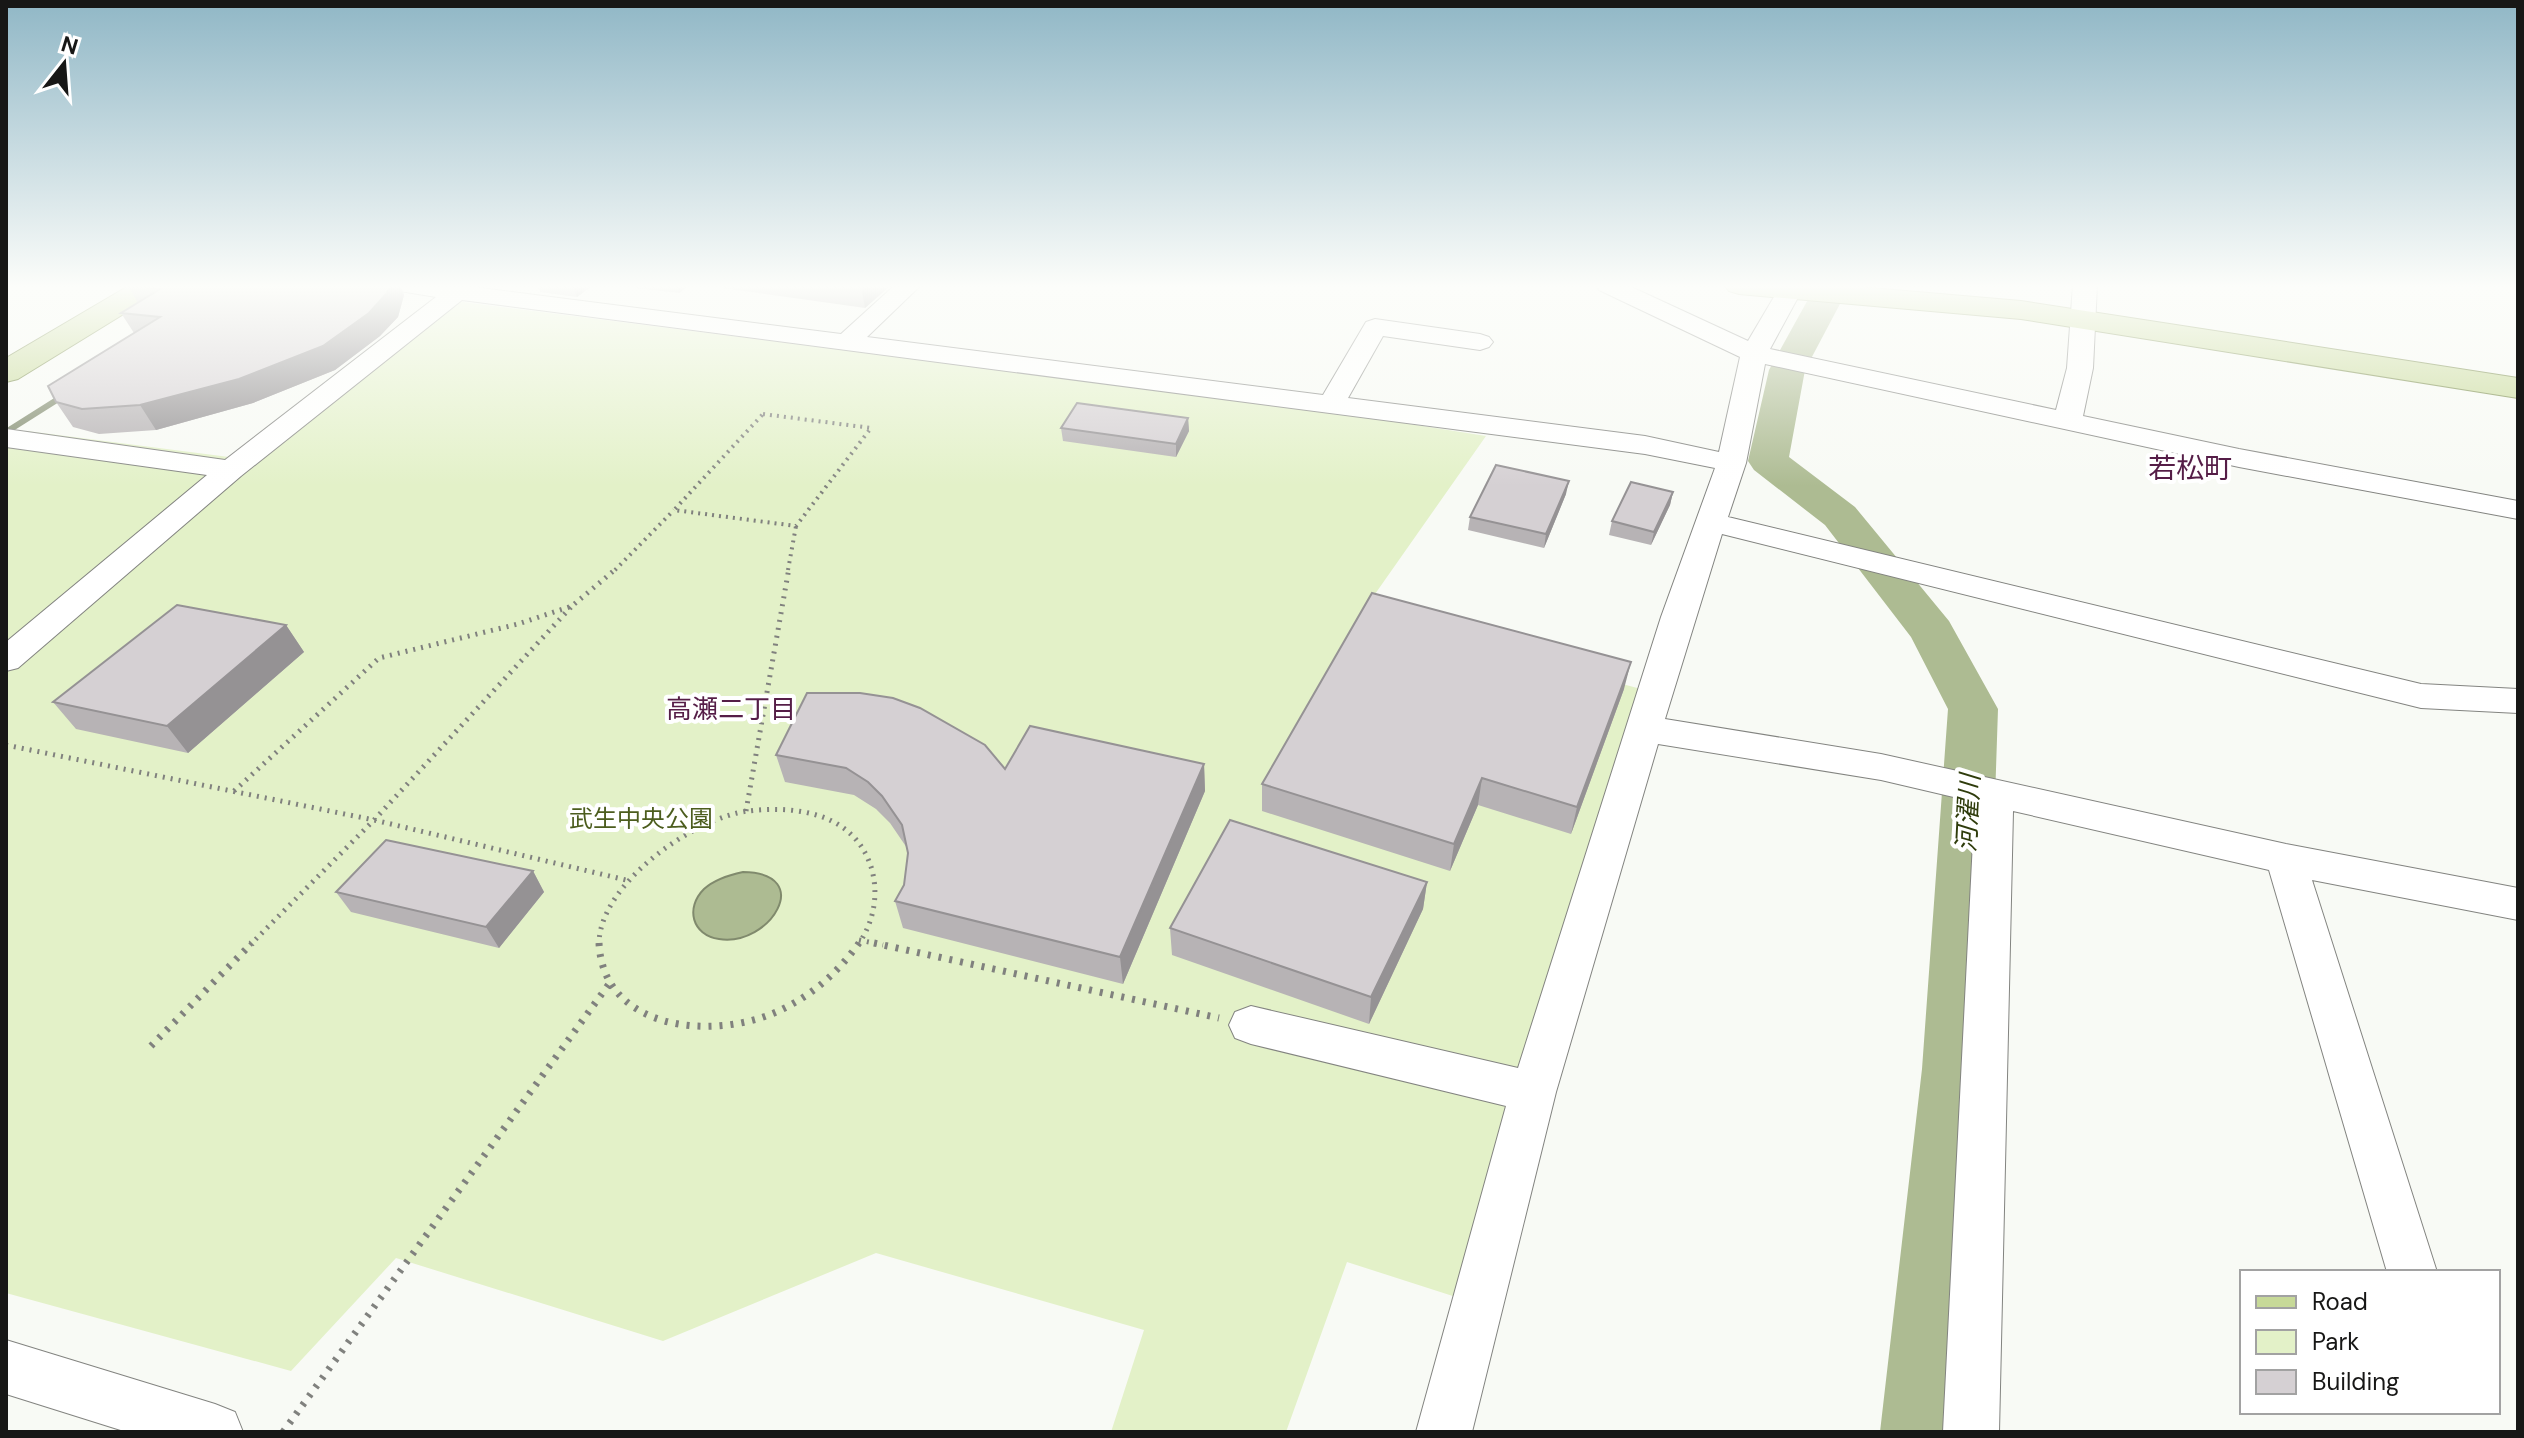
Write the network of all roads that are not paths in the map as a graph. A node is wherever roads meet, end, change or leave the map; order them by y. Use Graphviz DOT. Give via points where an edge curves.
graph roads {
  1 [pos="39,352"];
  2 [pos="374,352"];
  3 [pos="916,352"];
  4 [pos="1361,352"];
  5 [pos="1750,352"];
  6 [pos="2081,352"];
  7 [pos="2288,352"];
  8 [pos="1754,354"];
  9 [pos="6,372"];
  10 [pos="2518,388"];
  11 [pos="1330,406"];
  12 [pos="2068,420"];
  13 [pos="6,438"];
  14 [pos="1731,463"];
  15 [pos="231,470"];
  16 [pos="2518,510"];
  17 [pos="1710,522"];
  18 [pos="6,660"];
  19 [pos="2518,701"];
  20 [pos="1645,729"];
  21 [pos="1994,792"];
  22 [pos="2286,859"];
  23 [pos="2518,904"];
  24 [pos="1251,1025"];
  25 [pos="1533,1092"];
  26 [pos="2411,1270"];
  27 [pos="6,1367"];
  28 [pos="215,1432"];
  29 [pos="1444,1432"];
  30 [pos="1971,1432"];
  1 -- 9 [label="main road"];
  2 -- 15 [label="street"];
  3 -- 11 [label="street"];
  4 -- 11 [label="street"];
  5 -- 8 [label="street"];
  6 -- 12 [label="street"];
  7 -- 10 [label="main road"];
  8 -- 12 [label="street"];
  8 -- 14 [label="street"];
  11 -- 14 [label="street" via="1645,445"];
  12 -- 16 [label="street"];
  13 -- 15 [label="street"];
  14 -- 17 [label="street"];
  15 -- 18 [label="street"];
  17 -- 19 [label="street" via="2421,696"];
  17 -- 20 [label="street"];
  20 -- 21 [label="street" via="1881,767"];
  20 -- 25 [label="street"];
  21 -- 22 [label="street"];
  21 -- 30 [label="street"];
  22 -- 23 [label="street"];
  22 -- 26 [label="street"];
  24 -- 25 [label="street"];
  25 -- 29 [label="street"];
  27 -- 28 [label="street"];
}
